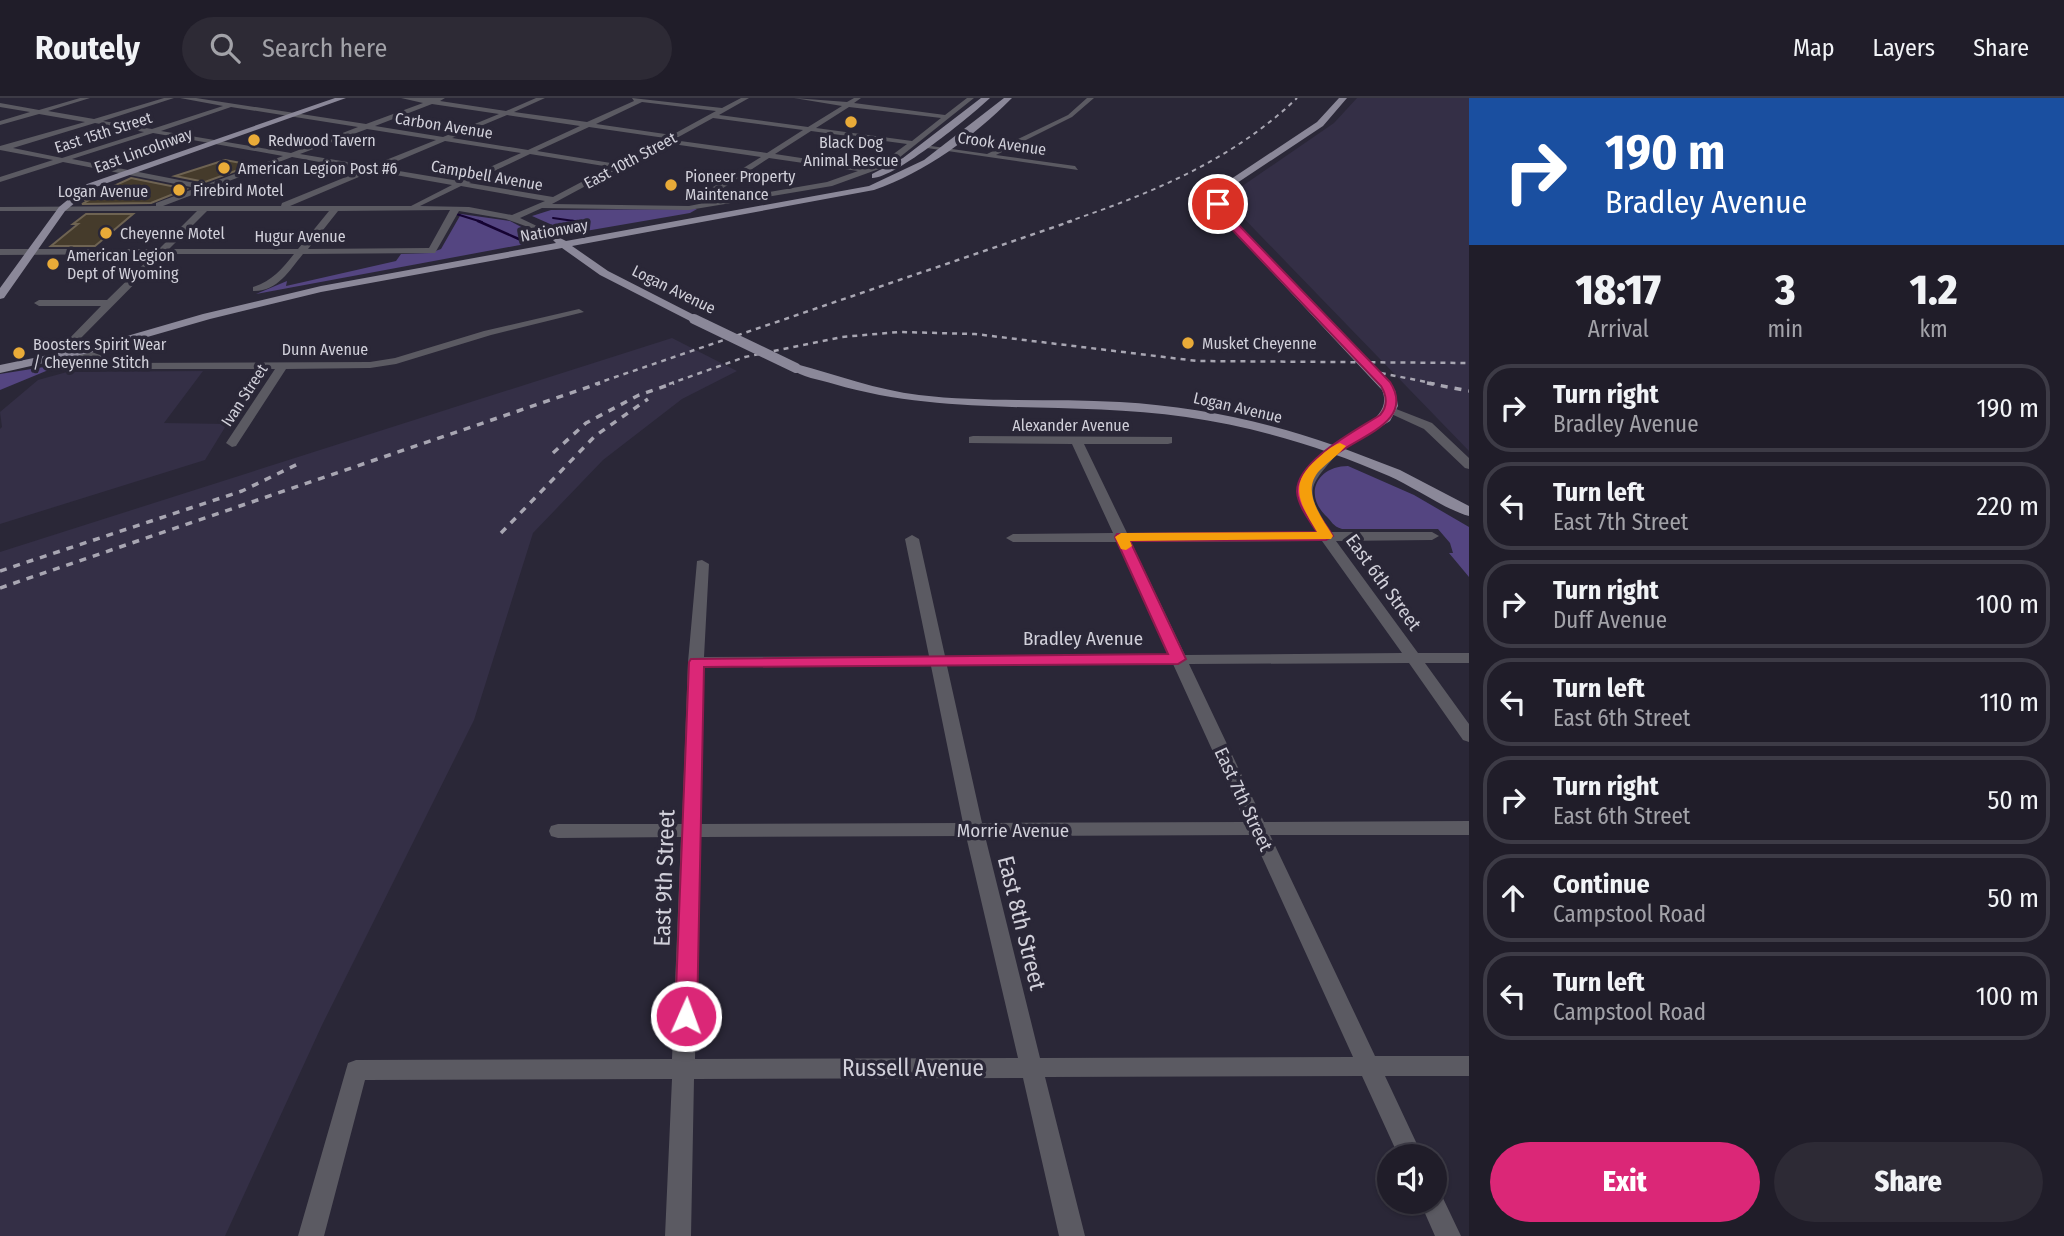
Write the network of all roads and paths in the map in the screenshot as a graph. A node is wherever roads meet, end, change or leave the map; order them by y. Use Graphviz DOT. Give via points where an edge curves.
graph roads {
  1 [pos="87,98"];
  2 [pos="170,98"];
  3 [pos="183,98"];
  4 [pos="255,98"];
  5 [pos="342,98"];
  6 [pos="404,98"];
  7 [pos="442,98"];
  8 [pos="542,98"];
  9 [pos="629,98"];
  10 [pos="746,98"];
  11 [pos="797,98"];
  12 [pos="858,98"];
  13 [pos="971,98"];
  14 [pos="986,98"];
  15 [pos="1008,98"];
  16 [pos="1091,98"];
  17 [pos="1343,98"];
  18 [pos="643,99"];
  19 [pos="432,102"];
  20 [pos="848,104"];
  21 [pos="0,105"];
  22 [pos="232,105"];
  23 [pos="723,110"];
  24 [pos="39,112"];
  25 [pos="506,113"];
  26 [pos="292,116"];
  27 [pos="713,116"];
  28 [pos="947,117"];
  29 [pos="93,121"];
  30 [pos="0,123"];
  31 [pos="588,124"];
  32 [pos="366,127"];
  33 [pos="809,128"];
  34 [pos="151,131"];
  35 [pos="443,139"];
  36 [pos="670,139"];
  37 [pos="214,142"];
  38 [pos="919,145"];
  39 [pos="1,149"];
  40 [pos="944,149"];
  41 [pos="528,152"];
  42 [pos="291,155"];
  43 [pos="766,155"];
  44 [pos="990,156"];
  45 [pos="62,160"];
  46 [pos="618,166"];
  47 [pos="1075,168"];
  48 [pos="371,169"];
  49 [pos="871,171"];
  50 [pos="125,172"];
  51 [pos="0,180"];
  52 [pos="460,184"];
  53 [pos="206,188"];
  54 [pos="555,200"];
  55 [pos="712,205"];
  56 [pos="540,206"];
  57 [pos="410,208"];
  58 [pos="456,208"];
  59 [pos="0,209"];
  60 [pos="62,209"];
  61 [pos="150,209"];
  62 [pos="204,209"];
  63 [pos="276,209"];
  64 [pos="335,209"];
  65 [pos="512,218"];
  66 [pos="652,229"];
  67 [pos="561,242"];
  68 [pos="302,251"];
  69 [pos="0,252"];
  70 [pos="14,252"];
  71 [pos="31,252"];
  72 [pos="162,252"];
  73 [pos="0,264"];
  74 [pos="613,278"];
  75 [pos="256,289"];
  76 [pos="0,296"];
  77 [pos="39,303"];
  78 [pos="110,303"];
  79 [pos="579,312"];
  80 [pos="78,352"];
  81 [pos="283,365"];
  82 [pos="0,369"];
  83 [pos="1391,410"];
  84 [pos="973,440"];
  85 [pos="1168,440"];
  86 [pos="1077,441"];
  87 [pos="232,443"];
  88 [pos="1334,450"];
  89 [pos="1469,465"];
  90 [pos="1469,512"];
  91 [pos="1326,536"];
  92 [pos="1432,536"];
  93 [pos="1121,537"];
  94 [pos="1013,538"];
  95 [pos="912,539"];
  96 [pos="702,564"];
  97 [pos="1469,658"];
  98 [pos="1178,659"];
  99 [pos="1415,659"];
  100 [pos="939,660"];
  101 [pos="696,662"];
  102 [pos="1469,736"];
  103 [pos="1469,828"];
  104 [pos="1258,829"];
  105 [pos="974,830"];
  106 [pos="558,831"];
  107 [pos="693,831"];
  108 [pos="1369,1066"];
  109 [pos="1469,1066"];
  110 [pos="1032,1068"];
  111 [pos="684,1069"];
  112 [pos="1405,1144"];
  113 [pos="1438,1214"];
  114 [pos="311,1236"];
  115 [pos="678,1236"];
  116 [pos="1072,1236"];
  117 [pos="1448,1236"];
  1 -- 24 [label="street"];
  2 -- 29 [label="street"];
  3 -- 22 [label="street, Carbon Avenue"];
  4 -- 22 [label="street, East 15th Street"];
  5 -- 26 [label="main road, East Lincolnway"];
  6 -- 19 [label="street"];
  7 -- 19 [label="street"];
  8 -- 25 [label="street"];
  9 -- 18 [label="street"];
  10 -- 23 [label="street, East 10th Street"];
  11 -- 20 [label="street"];
  12 -- 20 [label="street"];
  13 -- 28 [label="street"];
  14 -- 38 [label="main road, Nationway"];
  15 -- 40 [label="main road, Nationway"];
  16 -- 44 [label="street" via="1070,116"];
  17 -- 83 [label="main road" via="1320,124 1228,185 1218,204 1226,218 1386,385 1393,401"];
  18 -- 23 [label="street"];
  18 -- 31 [label="street"];
  19 -- 25 [label="street"];
  19 -- 32 [label="street"];
  20 -- 28 [label="street"];
  20 -- 33 [label="street"];
  21 -- 24 [label="street, Campbell Avenue"];
  22 -- 26 [label="street, Carbon Avenue"];
  22 -- 34 [label="street, East 15th Street"];
  23 -- 27 [label="street, East 10th Street"];
  24 -- 29 [label="street, Campbell Avenue"];
  24 -- 30 [label="street"];
  25 -- 31 [label="street"];
  25 -- 35 [label="street"];
  26 -- 32 [label="street, Carbon Avenue"];
  26 -- 37 [label="main road, East Lincolnway"];
  27 -- 33 [label="street, Crook Avenue"];
  27 -- 36 [label="street, East 10th Street"];
  28 -- 38 [label="street"];
  29 -- 34 [label="street, Campbell Avenue"];
  29 -- 39 [label="street"];
  31 -- 36 [label="street"];
  31 -- 41 [label="street"];
  32 -- 35 [label="street, Carbon Avenue"];
  32 -- 42 [label="street"];
  33 -- 38 [label="street, Crook Avenue"];
  33 -- 43 [label="street"];
  34 -- 37 [label="street, Campbell Avenue"];
  34 -- 45 [label="street, East 15th Street"];
  35 -- 41 [label="street, Carbon Avenue"];
  35 -- 48 [label="street"];
  36 -- 43 [label="street"];
  36 -- 46 [label="street, East 10th Street"];
  37 -- 42 [label="street, Campbell Avenue"];
  37 -- 50 [label="main road, East Lincolnway"];
  38 -- 40 [label="street, Crook Avenue"];
  38 -- 49 [label="street"];
  38 -- 67 [label="main road, Nationway" via="889,170 849,184"];
  39 -- 45 [label="street"];
  40 -- 44 [label="street, Crook Avenue"];
  40 -- 66 [label="main road, Nationway" via="908,174 871,188"];
  41 -- 46 [label="street, Carbon Avenue"];
  41 -- 52 [label="street"];
  42 -- 48 [label="street, Campbell Avenue"];
  42 -- 53 [label="street"];
  43 -- 49 [label="street"];
  43 -- 55 [label="street" via="716,189"];
  44 -- 47 [label="street, Crook Avenue"];
  45 -- 50 [label="street"];
  45 -- 51 [label="street, East 15th Street"];
  46 -- 54 [label="street, East 10th Street"];
  48 -- 52 [label="street, Campbell Avenue"];
  48 -- 63 [label="street"];
  49 -- 55 [label="street, Campbell Avenue" via="811,188"];
  50 -- 53 [label="street"];
  50 -- 60 [label="main road, East Lincolnway" via="90,186"];
  52 -- 54 [label="street, Campbell Avenue"];
  52 -- 57 [label="street"];
  53 -- 61 [label="street"];
  54 -- 56 [label="street, East 10th Street"];
  55 -- 56 [label="street, Campbell Avenue" via="665,209"];
  56 -- 65 [label="street, East 10th Street"];
  57 -- 58 [label="street, Logan Avenue"];
  57 -- 64 [label="street, Logan Avenue"];
  58 -- 65 [label="street, Logan Avenue"];
  58 -- 68 [label="street, Hugur Avenue" via="432,251"];
  59 -- 60 [label="street, Logan Avenue"];
  60 -- 61 [label="street, Logan Avenue"];
  60 -- 71 [label="main road, East Lincolnway"];
  61 -- 62 [label="street, Logan Avenue"];
  62 -- 63 [label="street, Logan Avenue"];
  62 -- 72 [label="street"];
  63 -- 64 [label="street, Logan Avenue"];
  64 -- 68 [label="street"];
  65 -- 67 [label="street, Logan Avenue"];
  66 -- 67 [label="main road, Nationway"];
  66 -- 74 [label="main road" via="618,237 599,252"];
  67 -- 74 [label="main road, Logan Avenue"];
  67 -- 80 [label="main road, Nationway" via="299,294"];
  68 -- 72 [label="street, Hugur Avenue"];
  68 -- 75 [label="street" via="274,283"];
  69 -- 70 [label="street, Hugur Avenue"];
  70 -- 71 [label="street, Hugur Avenue"];
  70 -- 73 [label="street"];
  71 -- 72 [label="street, Hugur Avenue"];
  71 -- 76 [label="main road, East Lincolnway"];
  72 -- 78 [label="street"];
  74 -- 88 [label="main road, Logan Avenue, bridge" via="796,368 858,387 919,399 1177,412"];
  77 -- 78 [label="street"];
  78 -- 80 [label="street" via="71,342 69,348"];
  79 -- 81 [label="street, Dunn Avenue" via="498,330 396,361"];
  80 -- 81 [label="street, Dunn Avenue" via="72,359 82,365"];
  80 -- 82 [label="main road, Nationway"];
  81 -- 87 [label="street, Ivan Street"];
  83 -- 88 [label="main road"];
  83 -- 89 [label="street" via="1428,426"];
  84 -- 86 [label="street, Alexander Avenue"];
  85 -- 86 [label="street, Alexander Avenue"];
  86 -- 93 [label="street, East 7th Street"];
  88 -- 90 [label="main road, Logan Avenue" via="1426,488"];
  88 -- 91 [label="street, East 6th Street" via="1312,471 1304,493"];
  91 -- 92 [label="street"];
  91 -- 93 [label="street"];
  91 -- 99 [label="street, East 6th Street"];
  93 -- 94 [label="street"];
  93 -- 98 [label="street, East 7th Street"];
  95 -- 100 [label="street, East 8th Street"];
  96 -- 101 [label="street, East 9th Street"];
  97 -- 99 [label="street, Bradley Avenue"];
  98 -- 99 [label="street, Bradley Avenue"];
  98 -- 100 [label="street, Bradley Avenue"];
  98 -- 104 [label="street, East 7th Street"];
  99 -- 102 [label="street, East 6th Street"];
  100 -- 101 [label="street, Bradley Avenue"];
  100 -- 105 [label="street, East 8th Street"];
  101 -- 107 [label="street, East 9th Street"];
  103 -- 104 [label="street, Morrie Avenue"];
  104 -- 105 [label="street, Morrie Avenue"];
  104 -- 108 [label="street, East 7th Street"];
  105 -- 107 [label="street, Morrie Avenue"];
  105 -- 110 [label="street, East 8th Street"];
  106 -- 107 [label="street, Morrie Avenue"];
  107 -- 111 [label="street, East 9th Street"];
  108 -- 109 [label="street, Russell Avenue"];
  108 -- 110 [label="street, Russell Avenue"];
  108 -- 112 [label="street, East 7th Street"];
  110 -- 111 [label="street, Russell Avenue"];
  110 -- 116 [label="street, East 8th Street"];
  111 -- 114 [label="street, Russell Avenue" via="356,1070"];
  111 -- 115 [label="street, East 9th Street"];
  113 -- 117 [label="street"];
}
